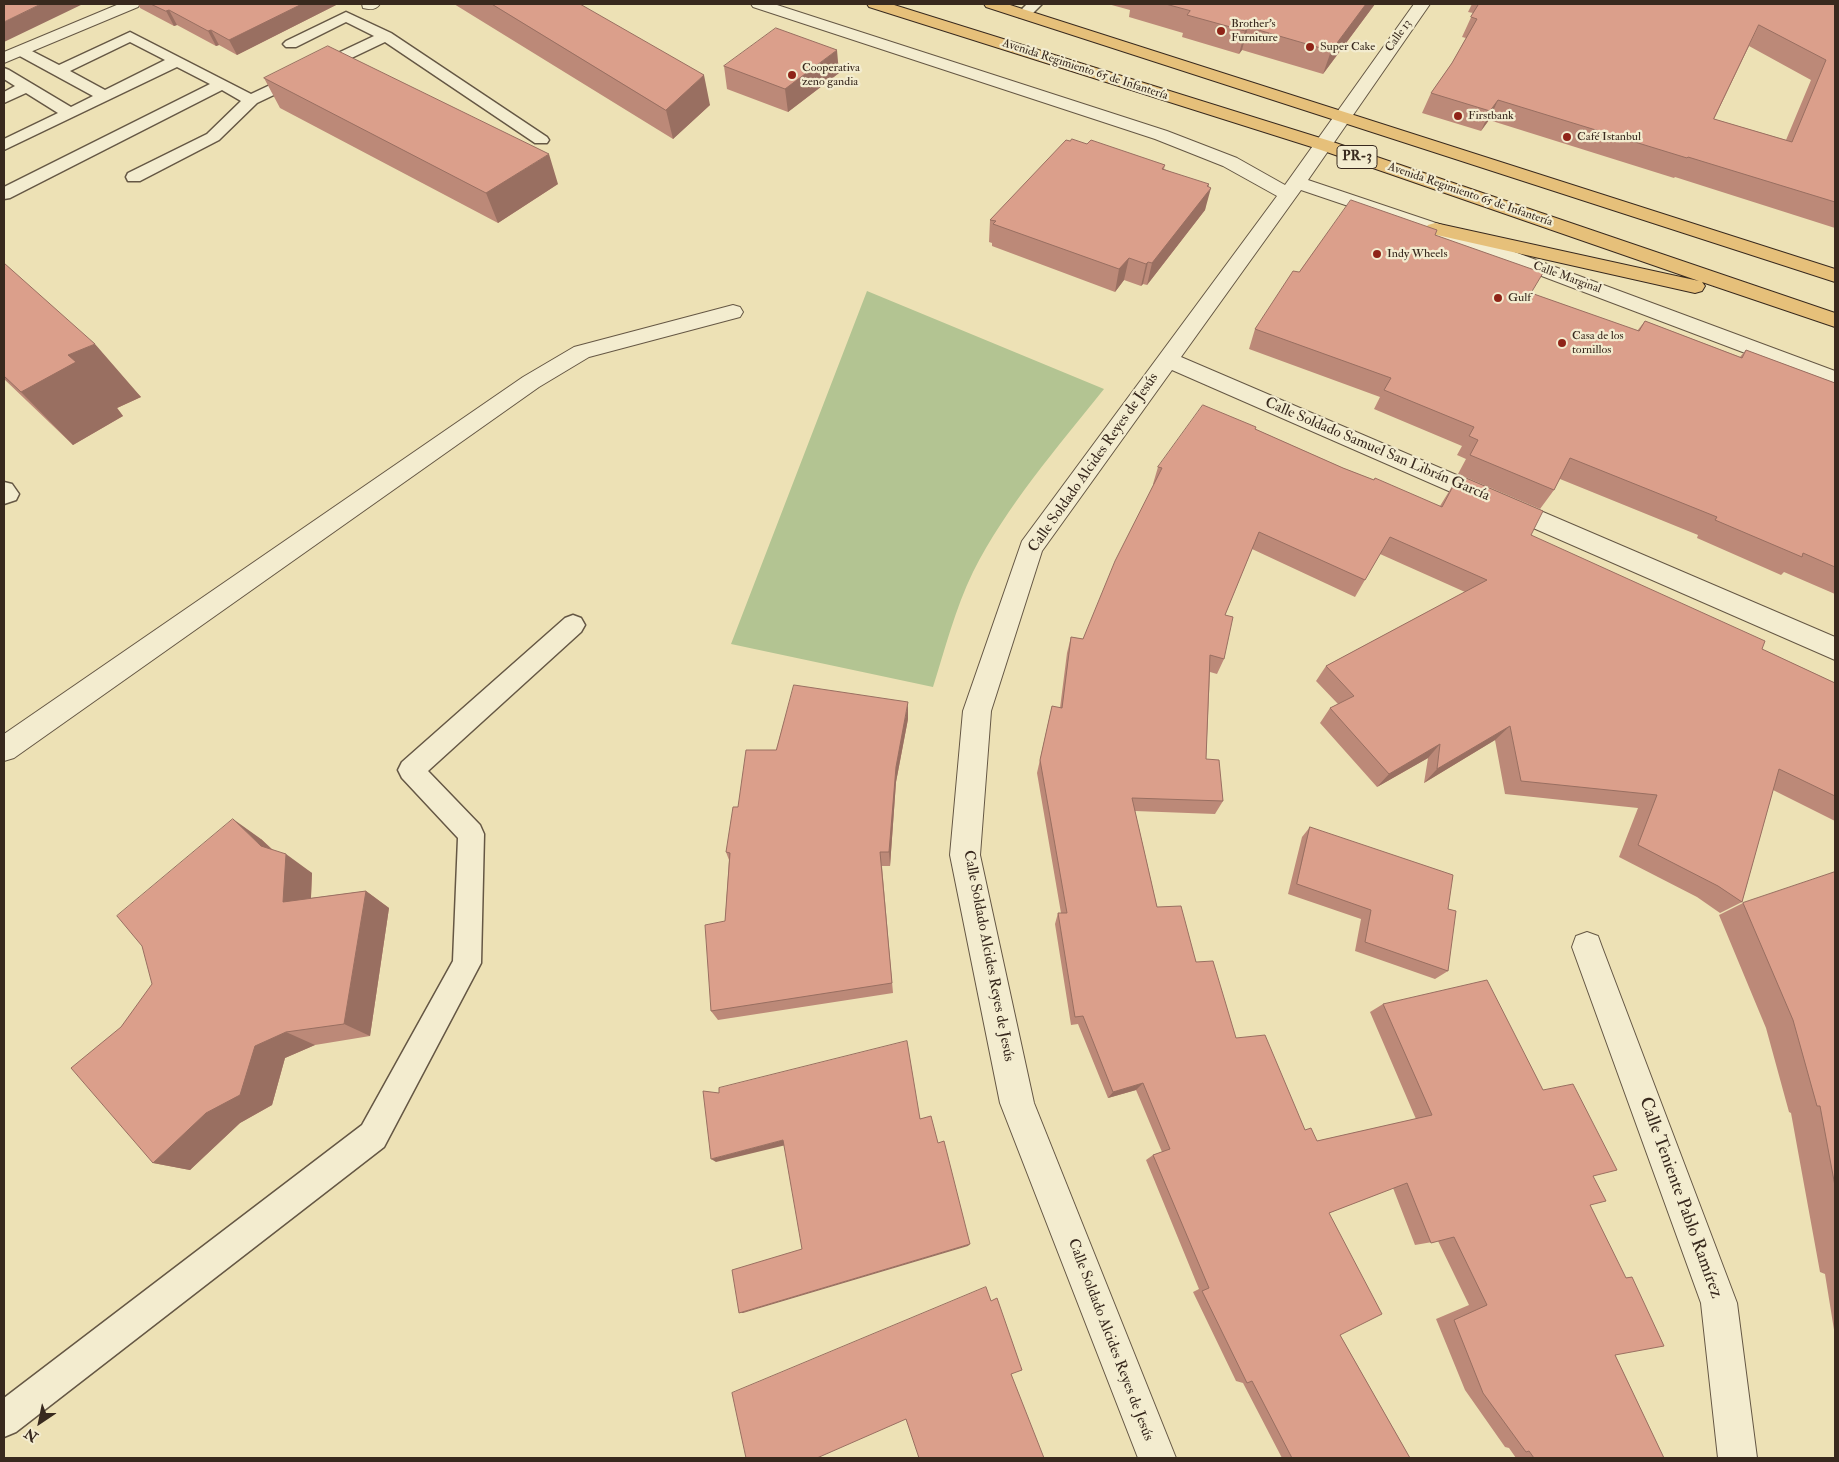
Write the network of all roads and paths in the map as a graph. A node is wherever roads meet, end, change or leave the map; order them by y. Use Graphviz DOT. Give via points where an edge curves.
graph roads {
  1 [pos="132,4"];
  2 [pos="759,4"];
  3 [pos="875,4"];
  4 [pos="992,4"];
  5 [pos="1422,4"];
  6 [pos="1030,9"];
  7 [pos="386,36"];
  8 [pos="290,44"];
  9 [pos="21,51"];
  10 [pos="4,58"];
  11 [pos="176,60"];
  12 [pos="59,71"];
  13 [pos="4,73"];
  14 [pos="222,84"];
  15 [pos="26,87"];
  16 [pos="105,96"];
  17 [pos="4,98"];
  18 [pos="251,100"];
  19 [pos="70,113"];
  20 [pos="1342,116"];
  21 [pos="541,140"];
  22 [pos="4,145"];
  23 [pos="1324,145"];
  24 [pos="134,177"];
  25 [pos="1292,188"];
  26 [pos="4,194"];
  27 [pos="1435,229"];
  28 [pos="1835,276"];
  29 [pos="1791,304"];
  30 [pos="733,312"];
  31 [pos="1835,320"];
  32 [pos="1167,359"];
  33 [pos="1835,378"];
  34 [pos="4,490"];
  35 [pos="4,496"];
  36 [pos="573,625"];
  37 [pos="1835,649"];
  38 [pos="4,749"];
  39 [pos="1587,947"];
  40 [pos="4,1420"];
  41 [pos="1157,1458"];
  42 [pos="1738,1458"];
  1 -- 9 [label="street"];
  2 -- 25 [label="street, Calle Marginal" via="1162,135"];
  3 -- 23 [label="highway, Avenida Regimiento 65 de Infantería / PR-3"];
  4 -- 6 [label="highway, PR-3"];
  5 -- 20 [label="street, Calle 13"];
  6 -- 20 [label="highway, PR-3"];
  7 -- 8 [label="lane" via="346,16"];
  7 -- 18 [label="lane"];
  7 -- 21 [label="lane"];
  9 -- 10 [label="street"];
  9 -- 12 [label="lane"];
  11 -- 12 [label="lane" via="130,36"];
  11 -- 14 [label="lane"];
  11 -- 16 [label="lane"];
  12 -- 16 [label="lane"];
  13 -- 15 [label="lane"];
  14 -- 18 [label="lane"];
  14 -- 26 [label="lane"];
  15 -- 17 [label="lane"];
  15 -- 19 [label="lane"];
  16 -- 19 [label="lane"];
  18 -- 24 [label="lane" via="213,137"];
  19 -- 22 [label="lane"];
  20 -- 23 [label="street, Calle Soldado Alcides Reyes de Jesús"];
  20 -- 28 [label="highway, PR-3"];
  23 -- 25 [label="street, Calle Soldado Alcides Reyes de Jesús"];
  23 -- 29 [label="highway, Avenida Regimiento 65 de Infantería / PR-3"];
  25 -- 27 [label="street, Calle Marginal"];
  25 -- 32 [label="street, Calle Soldado Alcides Reyes de Jesús"];
  27 -- 29 [label="highway" via="1657,279"];
  27 -- 33 [label="street, Calle Marginal"];
  29 -- 31 [label="highway, Avenida Regimiento 65 de Infantería / PR-3"];
  30 -- 38 [label="street" via="582,352 531,382"];
  32 -- 37 [label="street, Calle Soldado Samuel San Librán García"];
  32 -- 41 [label="street, Calle Soldado Alcides Reyes de Jesús" via="1031,548 977,711 965,855 1017,1104"];
  34 -- 35 [label="lane" via="8,494"];
  36 -- 40 [label="lane" via="411,770 471,834 467,963 374,1136"];
  39 -- 42 [label="street, Calle Teniente Pablo Ramírez" via="1719,1303"];
}
